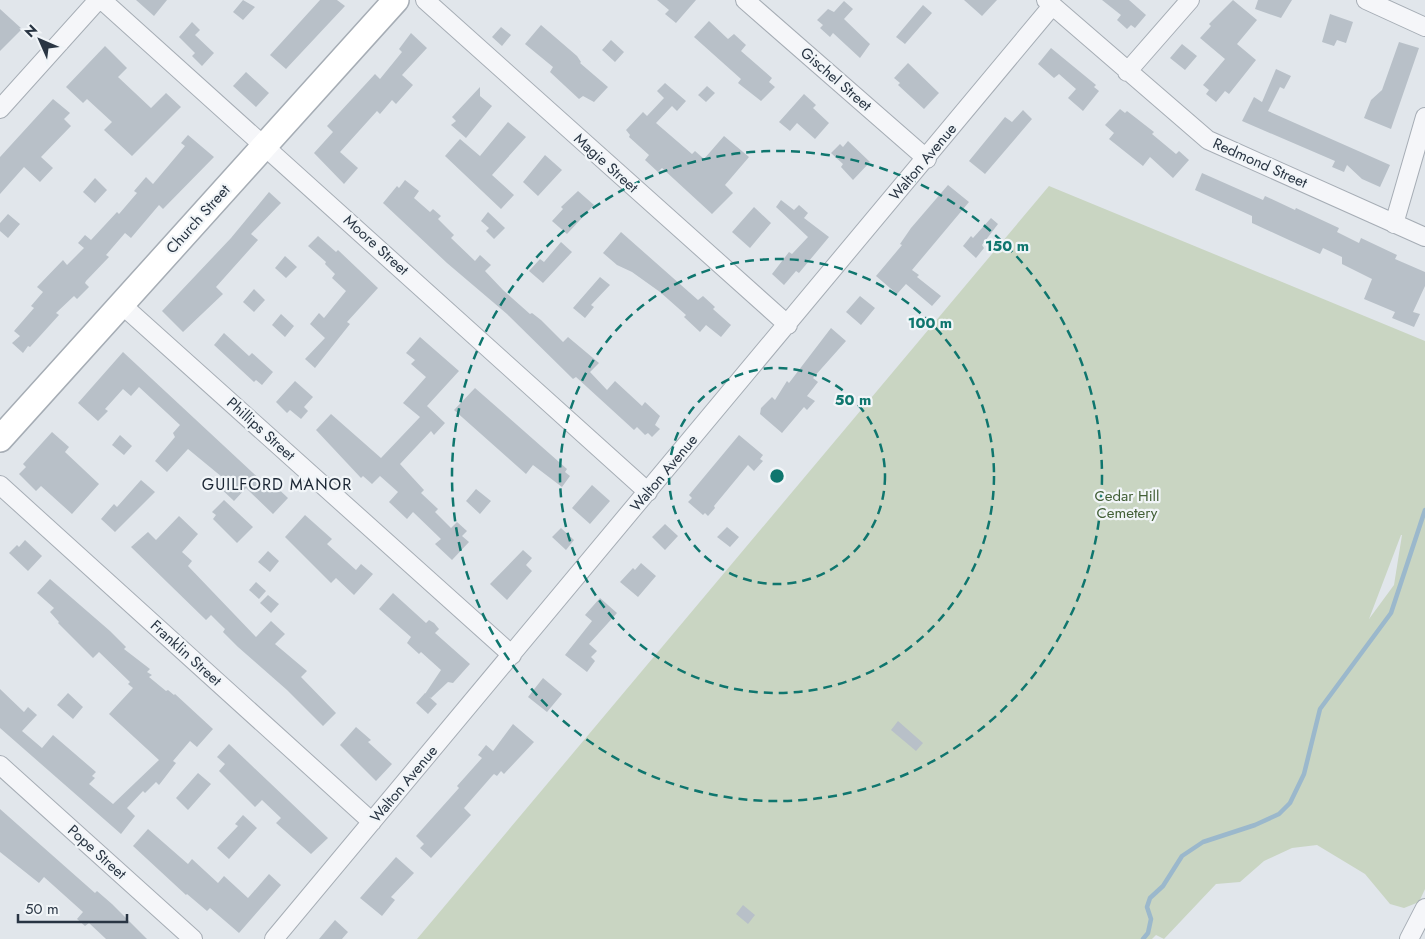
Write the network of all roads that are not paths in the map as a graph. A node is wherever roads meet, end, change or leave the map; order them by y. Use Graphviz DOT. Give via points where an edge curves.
graph roads {
  1 [pos="100,0"];
  2 [pos="396,0"];
  3 [pos="425,0"];
  4 [pos="745,0"];
  5 [pos="1190,0"];
  6 [pos="1366,0"];
  7 [pos="1049,3"];
  8 [pos="1425,27"];
  9 [pos="1127,72"];
  10 [pos="0,109"];
  11 [pos="1425,117"];
  12 [pos="264,146"];
  13 [pos="927,158"];
  14 [pos="1394,224"];
  15 [pos="1425,237"];
  16 [pos="121,304"];
  17 [pos="788,325"];
  18 [pos="0,438"];
  19 [pos="0,485"];
  20 [pos="648,492"];
  21 [pos="512,654"];
  22 [pos="0,765"];
  23 [pos="372,822"];
  24 [pos="1425,908"];
  25 [pos="193,939"];
  26 [pos="274,939"];
  27 [pos="1409,939"];
  1 -- 10 [label="street"];
  1 -- 12 [label="street, Moore Street"];
  2 -- 12 [label="main road, Church Street"];
  3 -- 17 [label="street, Magie Street"];
  4 -- 13 [label="street, Gischel Street"];
  5 -- 9 [label="street"];
  6 -- 8 [label="street"];
  7 -- 9 [label="street, Redmond Street"];
  7 -- 13 [label="street, Walton Avenue"];
  9 -- 14 [label="street, Redmond Street" via="1208,140"];
  11 -- 14 [label="street"];
  12 -- 16 [label="main road, Church Street"];
  12 -- 20 [label="street, Moore Street"];
  13 -- 17 [label="street, Walton Avenue"];
  14 -- 15 [label="street, Redmond Street"];
  16 -- 18 [label="main road, Church Street"];
  16 -- 21 [label="street, Phillips Street"];
  17 -- 20 [label="street, Walton Avenue"];
  19 -- 23 [label="street, Franklin Street"];
  20 -- 21 [label="street, Walton Avenue"];
  21 -- 23 [label="street, Walton Avenue"];
  22 -- 25 [label="street, Pope Street"];
  23 -- 26 [label="street, Walton Avenue"];
  24 -- 27 [label="street"];
}
